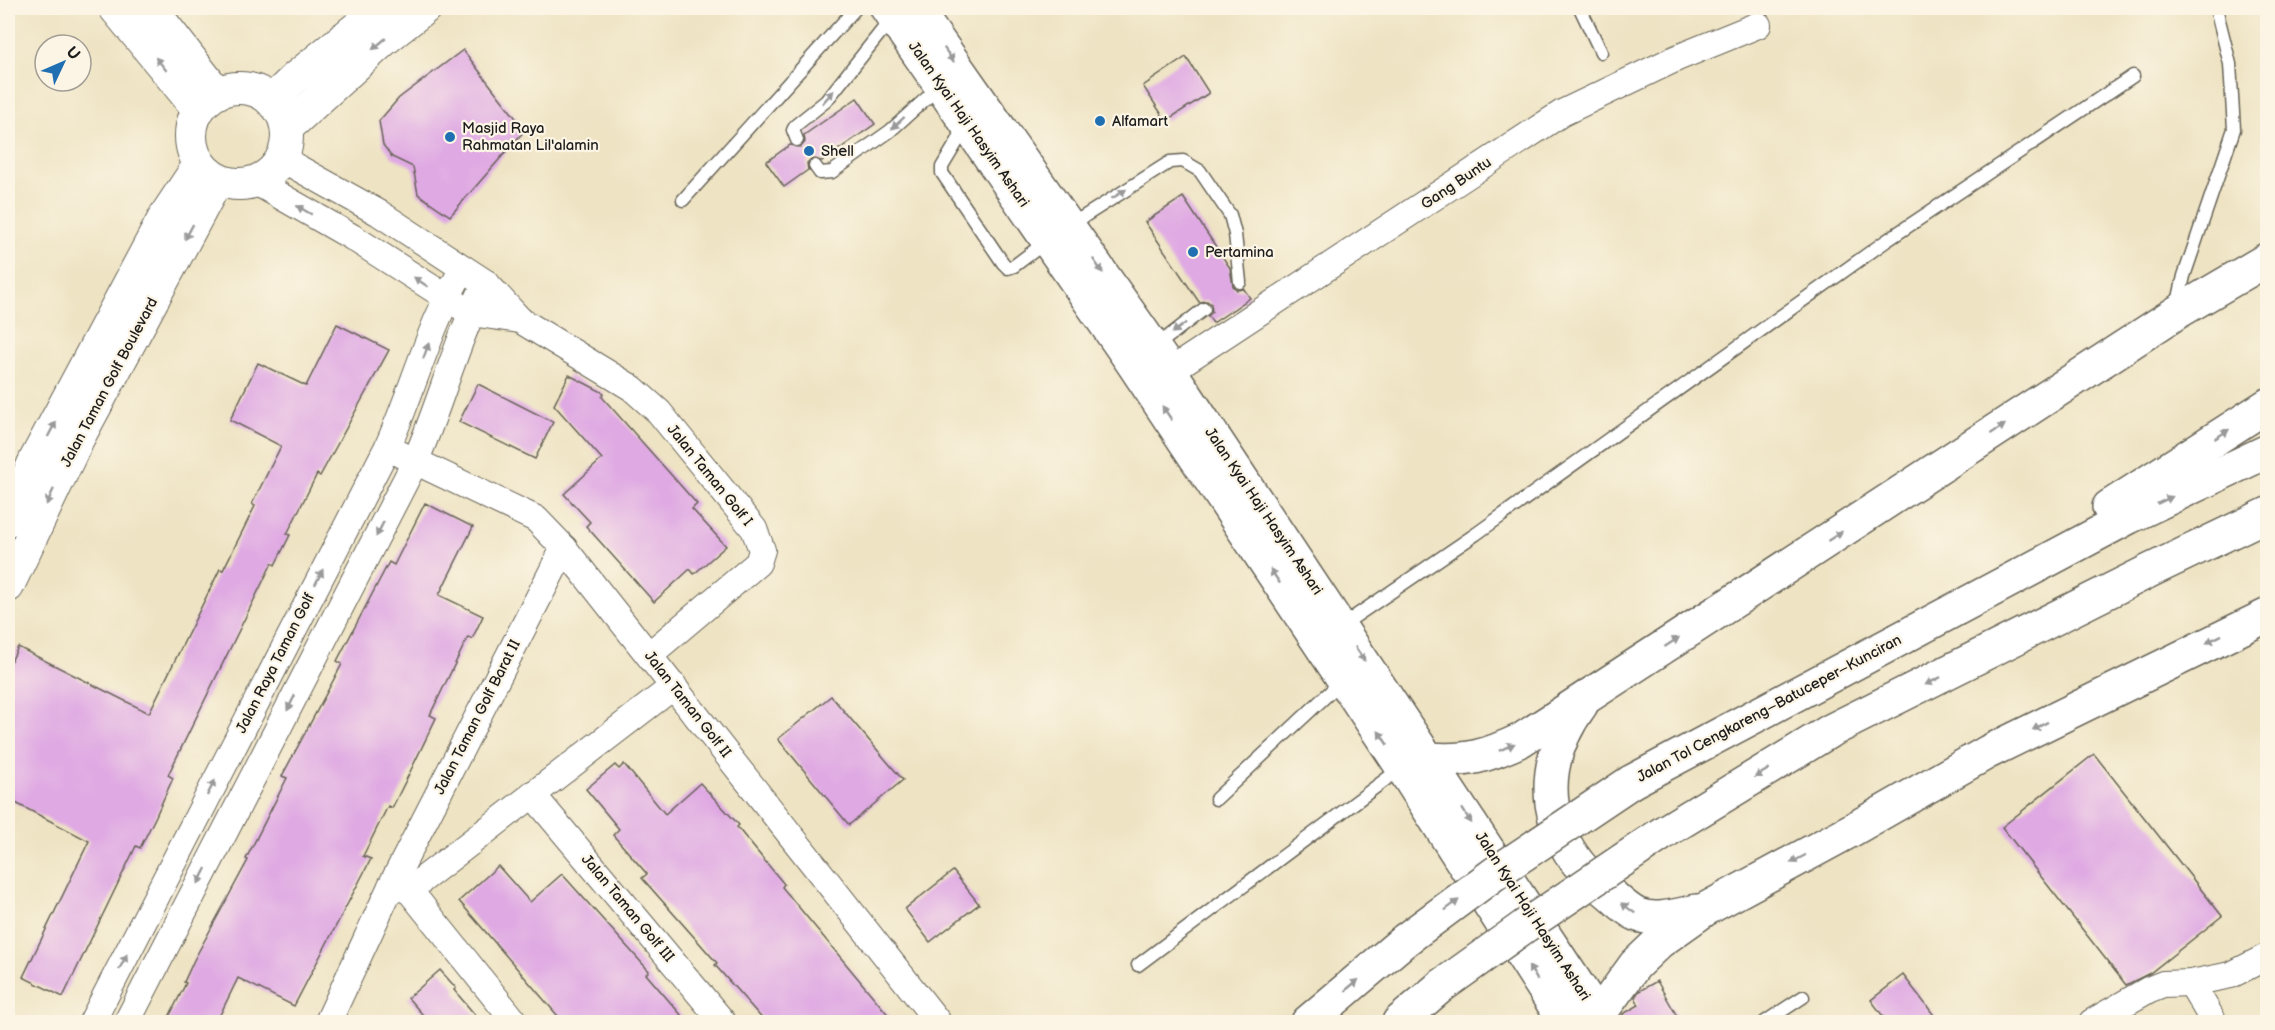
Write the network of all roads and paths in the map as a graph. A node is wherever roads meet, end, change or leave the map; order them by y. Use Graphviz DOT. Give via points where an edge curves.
graph roads {
  1 [pos="115,8"];
  2 [pos="152,8"];
  3 [pos="381,8"];
  4 [pos="425,8"];
  5 [pos="856,8"];
  6 [pos="1580,8"];
  7 [pos="2216,8"];
  8 [pos="898,10"];
  9 [pos="1758,25"];
  10 [pos="1601,52"];
  11 [pos="2133,76"];
  12 [pos="942,85"];
  13 [pos="207,101"];
  14 [pos="271,101"];
  15 [pos="968,123"];
  16 [pos="287,128"];
  17 [pos="797,140"];
  18 [pos="282,159"];
  19 [pos="815,166"];
  20 [pos="208,173"];
  21 [pos="256,182"];
  22 [pos="346,195"];
  23 [pos="683,200"];
  24 [pos="330,225"];
  25 [pos="1060,232"];
  26 [pos="2268,259"];
  27 [pos="463,269"];
  28 [pos="1240,282"];
  29 [pos="486,283"];
  30 [pos="445,298"];
  31 [pos="1204,309"];
  32 [pos="471,313"];
  33 [pos="2176,313"];
  34 [pos="520,320"];
  35 [pos="1152,360"];
  36 [pos="2268,405"];
  37 [pos="387,448"];
  38 [pos="2268,451"];
  39 [pos="415,462"];
  40 [pos="2268,514"];
  41 [pos="8,520"];
  42 [pos="2268,540"];
  43 [pos="564,548"];
  44 [pos="8,586"];
  45 [pos="1944,614"];
  46 [pos="2268,615"];
  47 [pos="1341,626"];
  48 [pos="649,655"];
  49 [pos="1962,666"];
  50 [pos="1343,679"];
  51 [pos="674,687"];
  52 [pos="1585,699"];
  53 [pos="1416,763"];
  54 [pos="532,794"];
  55 [pos="1216,799"];
  56 [pos="400,888"];
  57 [pos="1704,910"];
  58 [pos="2268,956"];
  59 [pos="1138,965"];
  60 [pos="2191,983"];
  61 [pos="1803,997"];
  62 [pos="1557,1017"];
  63 [pos="1600,1019"];
  64 [pos="92,1023"];
  65 [pos="127,1023"];
  66 [pos="328,1023"];
  67 [pos="515,1023"];
  68 [pos="723,1023"];
  69 [pos="938,1023"];
  70 [pos="1308,1023"];
  71 [pos="1399,1023"];
  72 [pos="1765,1023"];
  73 [pos="2092,1023"];
  74 [pos="2214,1023"];
  13 -- 1 [label="street, one-way"];
  2 -- 13 [label="street"];
  3 -- 14 [label="street"];
  4 -- 16 [label="street, one-way" via="382,40"];
  5 -- 23 [label="lane"];
  6 -- 10 [label="lane"];
  7 -- 33 [label="lane" via="2230,64 2234,129 2184,276"];
  8 -- 12 [label="main road, Jalan Kyai Haji Hasyim Ashari"];
  17 -- 8 [label="lane, one-way" via="796,125 826,101"];
  8 -- 25 [label="main road, Jalan Kyai Haji Hasyim Ashari, one-way"];
  9 -- 35 [label="street, Gang Buntu" via="1562,112"];
  11 -- 47 [label="lane" via="1886,241"];
  12 -- 15 [label="main road, Jalan Kyai Haji Hasyim Ashari"];
  12 -- 19 [label="lane, one-way" via="890,131 832,172 820,173"];
  13 -- 14 [label="street" via="231,88 246,88"];
  13 -- 20 [label="street" via="191,128 191,147"];
  14 -- 16 [label="street"];
  15 -- 25 [label="main road, Jalan Kyai Haji Hasyim Ashari"];
  15 -- 25 [label="lane" via="942,167 944,178 1008,268"];
  16 -- 18 [label="street"];
  18 -- 21 [label="street" via="271,173"];
  18 -- 22 [label="street"];
  20 -- 21 [label="street" via="236,185"];
  41 -- 20 [label="street, Jalan Taman Golf Boulevard, one-way" via="35,460 165,216"];
  20 -- 44 [label="street, Jalan Taman Golf Boulevard, one-way"];
  24 -- 21 [label="street, one-way"];
  22 -- 24 [label="street"];
  22 -- 27 [label="street"];
  30 -- 24 [label="street, one-way"];
  25 -- 28 [label="lane, one-way" via="1170,162 1183,161 1200,171 1230,215"];
  25 -- 35 [label="main road, Jalan Kyai Haji Hasyim Ashari"];
  26 -- 33 [label="main road"];
  27 -- 29 [label="street"];
  27 -- 30 [label="street, Jalan Raya Taman Golf"];
  29 -- 32 [label="street"];
  29 -- 34 [label="street, Jalan Taman Golf I"];
  30 -- 32 [label="street"];
  37 -- 30 [label="street, Jalan Raya Taman Golf, one-way"];
  31 -- 35 [label="lane, one-way"];
  32 -- 34 [label="street, Jalan Taman Golf I"];
  32 -- 39 [label="street"];
  52 -- 33 [label="main road, one-way"];
  34 -- 48 [label="street, Jalan Taman Golf I" via="633,388 659,412 754,529 762,550 758,563"];
  35 -- 47 [label="main road, Jalan Kyai Haji Hasyim Ashari"];
  50 -- 35 [label="main road, Jalan Kyai Haji Hasyim Ashari, one-way"];
  45 -- 36 [label="main road, one-way"];
  37 -- 39 [label="street, Jalan Taman Golf II"];
  64 -- 37 [label="street, Jalan Raya Taman Golf, one-way"];
  45 -- 38 [label="main road, Jalan Tol Cengkareng–Batuceper–Kunciran, one-way" via="2129,517"];
  39 -- 43 [label="street, Jalan Taman Golf II" via="536,519"];
  39 -- 65 [label="street, one-way"];
  40 -- 49 [label="main road"];
  42 -- 49 [label="main road"];
  43 -- 48 [label="street, Jalan Taman Golf II"];
  43 -- 56 [label="street, Jalan Taman Golf Barat II"];
  70 -- 45 [label="main road, Jalan Tol Cengkareng–Batuceper–Kunciran, one-way, bridge" via="1406,940 1494,874 1631,782"];
  46 -- 57 [label="main road, one-way" via="1988,752"];
  47 -- 53 [label="main road, Jalan Kyai Haji Hasyim Ashari, one-way"];
  48 -- 51 [label="street, Jalan Taman Golf II"];
  49 -- 71 [label="main road, one-way, bridge" via="1830,731 1666,831 1440,987"];
  53 -- 50 [label="main road, Jalan Kyai Haji Hasyim Ashari, one-way"];
  50 -- 55 [label="lane"];
  51 -- 54 [label="street, Jalan Taman Golf Barat II"];
  51 -- 69 [label="street, Jalan Taman Golf II"];
  53 -- 52 [label="main road, one-way" via="1490,755"];
  57 -- 52 [label="main road, one-way" via="1661,918 1638,915 1576,863 1559,831 1551,797 1552,761 1564,728"];
  53 -- 59 [label="lane"];
  62 -- 53 [label="main road, Jalan Kyai Haji Hasyim Ashari, one-way"];
  53 -- 63 [label="main road, Jalan Kyai Haji Hasyim Ashari, one-way"];
  54 -- 56 [label="street, Jalan Taman Golf Barat II"];
  54 -- 68 [label="street, Jalan Taman Golf III"];
  56 -- 66 [label="street, Jalan Taman Golf Barat II"];
  56 -- 67 [label="street"];
  57 -- 63 [label="main road" via="1659,942 1635,965"];
  58 -- 60 [label="street" via="2231,975"];
  60 -- 73 [label="street" via="2163,984 2148,990"];
  60 -- 74 [label="street"];
  61 -- 72 [label="lane"];
}
